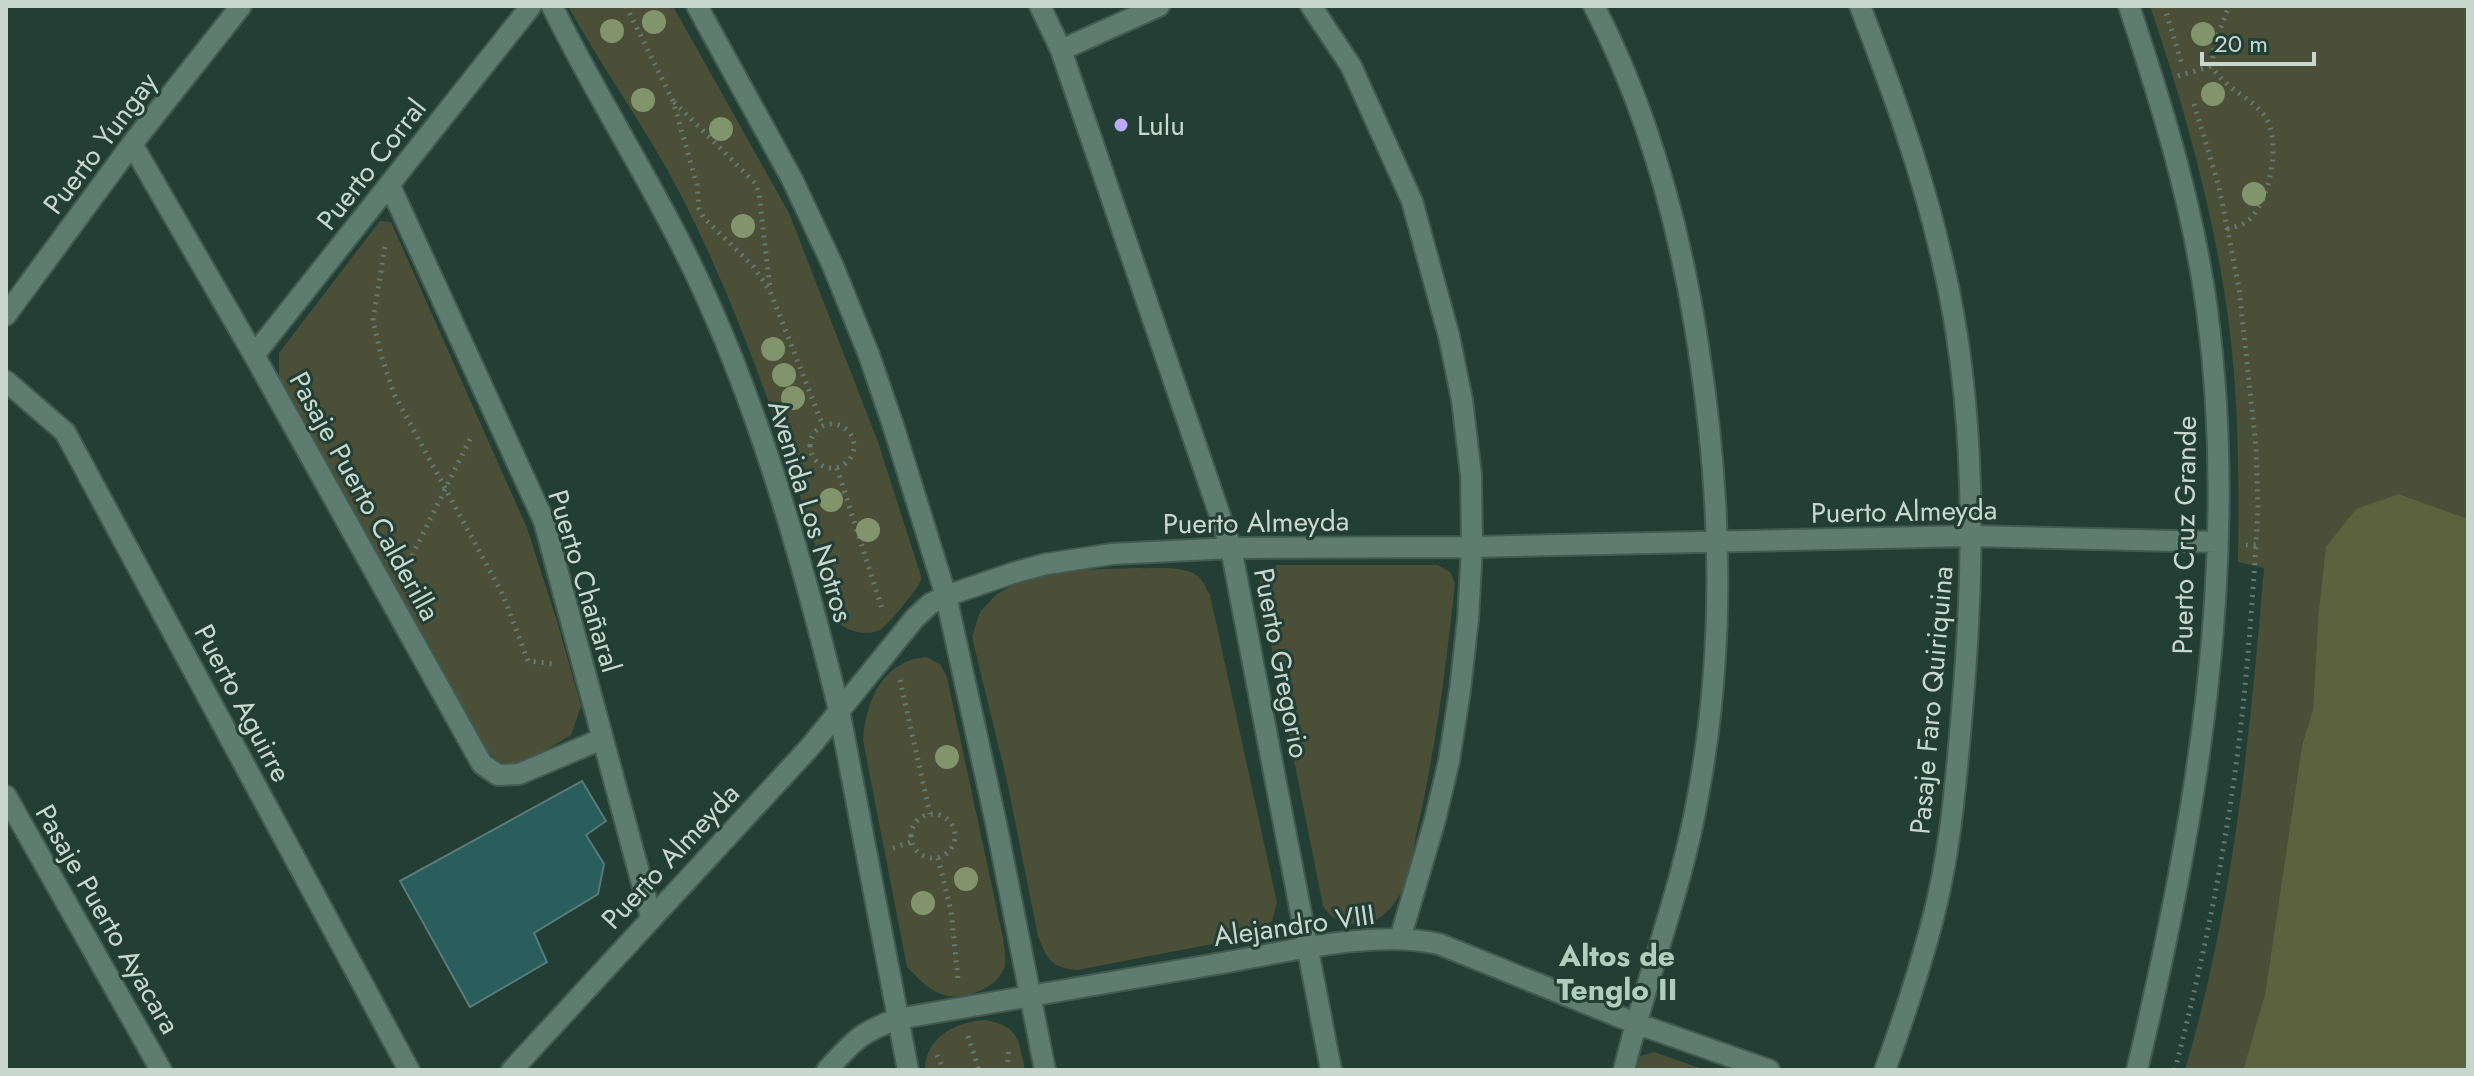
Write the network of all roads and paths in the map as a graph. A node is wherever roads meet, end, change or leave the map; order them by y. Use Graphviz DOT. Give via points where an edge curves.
graph roads {
  1 [pos="241,6"];
  2 [pos="531,6"];
  3 [pos="552,6"];
  4 [pos="626,6"];
  5 [pos="697,6"];
  6 [pos="1040,6"];
  7 [pos="1159,6"];
  8 [pos="1311,6"];
  9 [pos="1594,6"];
  10 [pos="1860,6"];
  11 [pos="2129,6"];
  12 [pos="2229,6"];
  13 [pos="1061,50"];
  14 [pos="673,101"];
  15 [pos="132,144"];
  16 [pos="390,186"];
  17 [pos="2195,237"];
  18 [pos="386,242"];
  19 [pos="770,291"];
  20 [pos="6,315"];
  21 [pos="254,355"];
  22 [pos="6,381"];
  23 [pos="489,402"];
  24 [pos="823,426"];
  25 [pos="446,488"];
  26 [pos="1971,536"];
  27 [pos="1719,542"];
  28 [pos="2217,542"];
  29 [pos="2256,545"];
  30 [pos="1472,547"];
  31 [pos="1231,548"];
  32 [pos="946,596"];
  33 [pos="391,599"];
  34 [pos="583,666"];
  35 [pos="839,710"];
  36 [pos="602,739"];
  37 [pos="6,796"];
  38 [pos="938,858"];
  39 [pos="651,917"];
  40 [pos="1400,939"];
  41 [pos="1308,948"];
  42 [pos="1031,996"];
  43 [pos="961,1008"];
  44 [pos="897,1019"];
  45 [pos="1635,1023"];
  46 [pos="161,1070"];
  47 [pos="409,1070"];
  48 [pos="512,1070"];
  49 [pos="827,1070"];
  50 [pos="908,1070"];
  51 [pos="979,1070"];
  52 [pos="1045,1070"];
  53 [pos="1331,1070"];
  54 [pos="1624,1070"];
  55 [pos="1769,1070"];
  56 [pos="1885,1070"];
  57 [pos="2137,1070"];
  58 [pos="2175,1070"];
  1 -- 15 [label="street, Puerto Yungay"];
  2 -- 16 [label="street, Puerto Corral"];
  3 -- 35 [label="street, Avenida Los Notros" via="682,244 725,341 780,495"];
  4 -- 14 [label="path"];
  5 -- 32 [label="street" via="833,266 869,355"];
  6 -- 13 [label="street, Puerto Gregorio"];
  7 -- 13 [label="street"];
  8 -- 30 [label="street" via="1351,66 1412,201 1462,400"];
  9 -- 27 [label="street" via="1632,91 1679,241 1706,393"];
  10 -- 26 [label="street, Pasaje Faro Quiriquina" via="1889,80 1942,260 1959,351"];
  11 -- 17 [label="street, Puerto Cruz Grande" via="2171,138"];
  12 -- 17 [label="path" via="2212,66 2266,118 2274,150 2266,191 2249,220"];
  13 -- 31 [label="street, Puerto Gregorio"];
  14 -- 19 [label="path" via="699,209"];
  14 -- 19 [label="path" via="755,183"];
  15 -- 20 [label="street, Puerto Yungay"];
  15 -- 21 [label="street, Pasaje Puerto Calderilla"];
  16 -- 21 [label="street, Puerto Corral"];
  16 -- 23 [label="street, Puerto Chañaral"];
  17 -- 28 [label="street, Puerto Cruz Grande" via="2208,312"];
  18 -- 25 [label="path" via="373,320 381,355 394,394"];
  19 -- 24 [label="path"];
  21 -- 33 [label="street, Pasaje Puerto Calderilla"];
  22 -- 47 [label="street, Puerto Aguirre" via="65,432"];
  23 -- 25 [label="path"];
  23 -- 34 [label="street, Puerto Chañaral" via="544,521"];
  24 -- 24 [label="path" via="811,438 811,455 830,469 844,465 853,454 850,434 835,424"];
  25 -- 33 [label="path"];
  25 -- 34 [label="path" via="503,595 528,661"];
  26 -- 27 [label="street, Puerto Almeyda"];
  26 -- 28 [label="street, Puerto Almeyda"];
  26 -- 56 [label="street, Pasaje Faro Quiriquina" via="1968,638 1951,827 1932,924"];
  27 -- 30 [label="street, Puerto Almeyda"];
  27 -- 45 [label="street" via="1716,671 1698,799"];
  28 -- 57 [label="street, Puerto Cruz Grande" via="2215,622 2191,805"];
  29 -- 58 [label="path" via="2228,818"];
  30 -- 31 [label="street, Puerto Almeyda"];
  30 -- 40 [label="street" via="1449,761"];
  31 -- 32 [label="street, Puerto Almeyda" via="1077,558"];
  31 -- 41 [label="street, Puerto Gregorio"];
  32 -- 35 [label="street, Puerto Almeyda" via="915,618"];
  32 -- 42 [label="street"];
  33 -- 36 [label="street, Pasaje Puerto Calderilla" via="482,764 498,775 519,774"];
  34 -- 36 [label="street, Puerto Chañaral"];
  35 -- 39 [label="street, Puerto Almeyda"];
  35 -- 44 [label="street, Avenida Los Notros"];
  36 -- 39 [label="street, Puerto Chañaral"];
  37 -- 46 [label="street, Pasaje Puerto Ayacara"];
  38 -- 38 [label="path" via="953,848 955,830 941,815 930,814 915,824 911,842 922,856"];
  38 -- 43 [label="path" via="951,911"];
  39 -- 48 [label="street, Puerto Almeyda"];
  40 -- 41 [label="street, Alejandro VIII"];
  40 -- 45 [label="street, Alejandro VIII" via="1439,944"];
  41 -- 42 [label="street, Alejandro VIII"];
  41 -- 53 [label="street, Puerto Gregorio"];
  42 -- 43 [label="street, Alejandro VIII"];
  42 -- 52 [label="street"];
  43 -- 44 [label="street, Alejandro VIII"];
  43 -- 51 [label="path"];
  44 -- 49 [label="street, Alejandro VIII" via="868,1030"];
  44 -- 50 [label="street, Avenida Los Notros"];
  45 -- 54 [label="street"];
  45 -- 55 [label="street, Alejandro VIII"];
}
